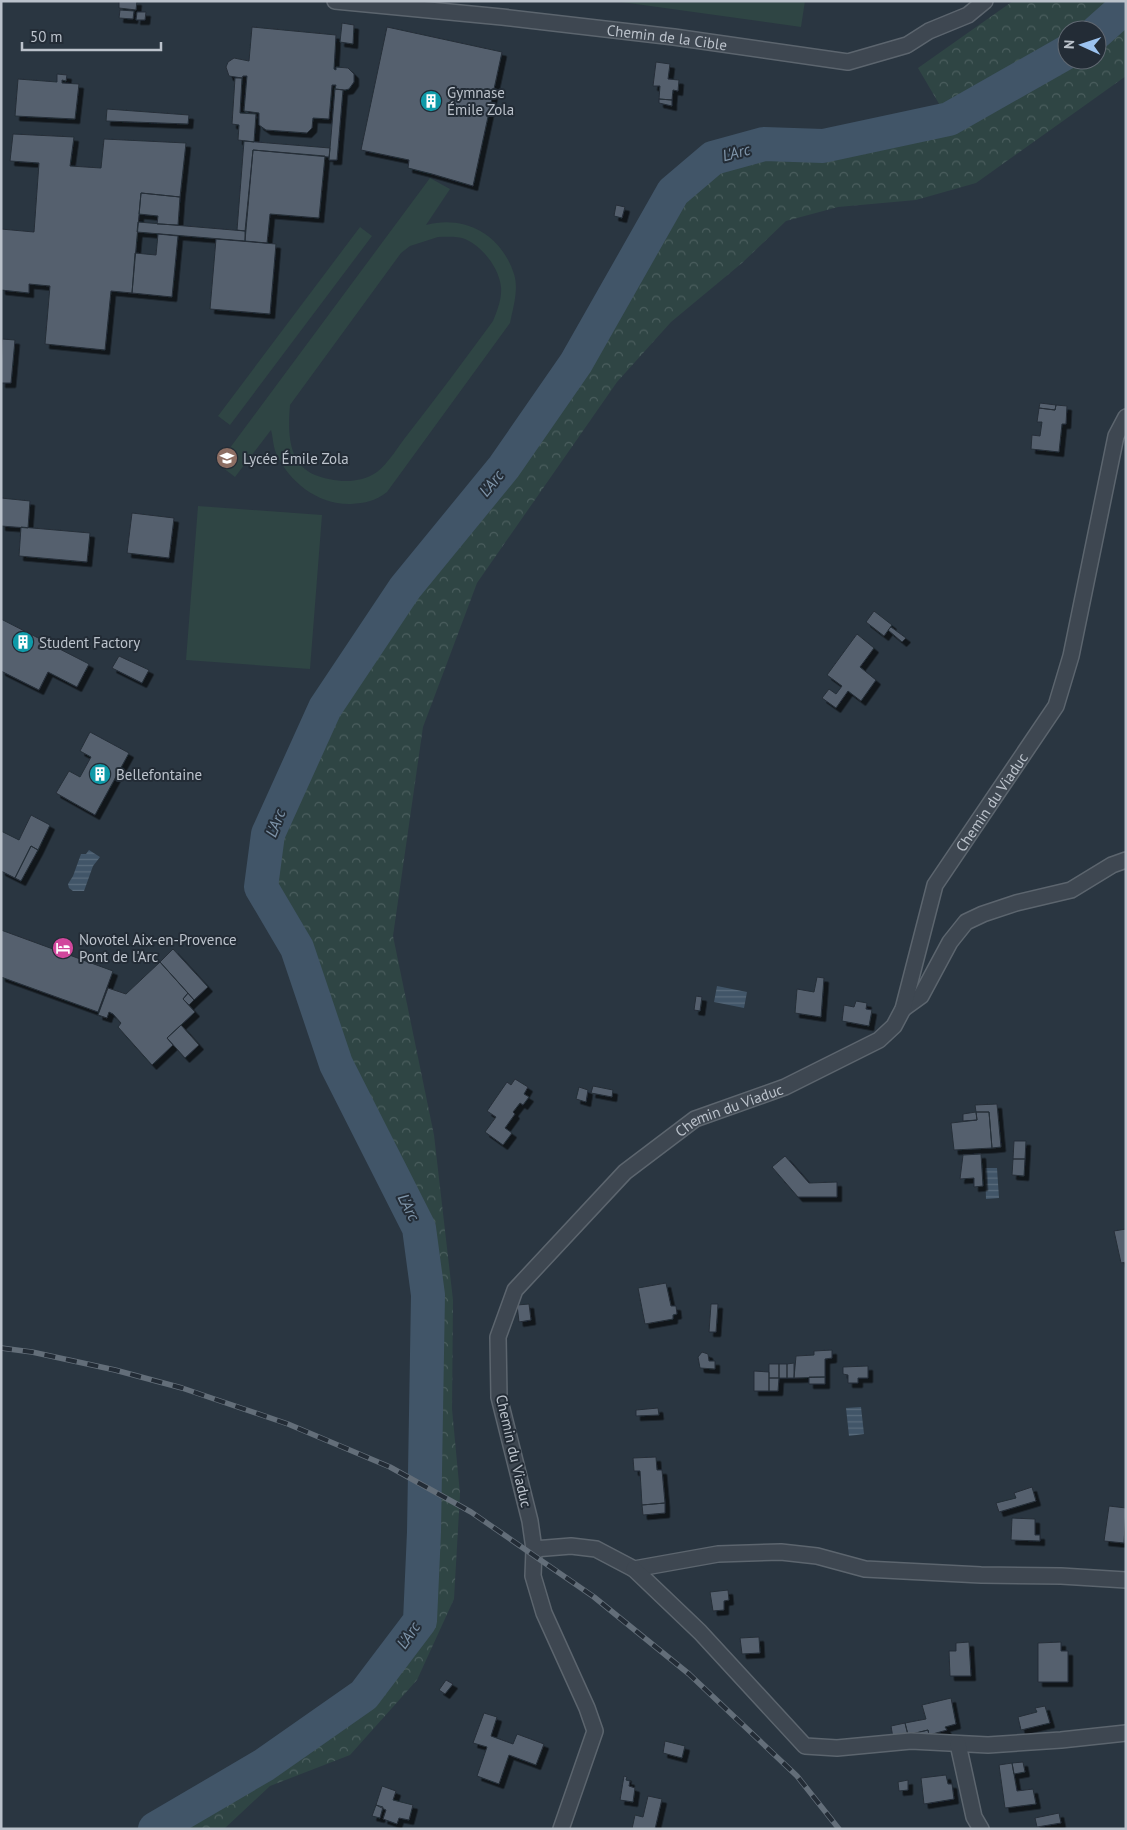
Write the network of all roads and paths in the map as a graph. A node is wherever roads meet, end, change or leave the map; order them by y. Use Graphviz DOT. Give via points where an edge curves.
graph roads {
  1 [pos="335,1"];
  2 [pos="985,1"];
  3 [pos="1126,417"];
  4 [pos="1126,860"];
  5 [pos="903,1009"];
  6 [pos="534,1549"];
  7 [pos="634,1569"];
  8 [pos="1126,1580"];
  9 [pos="1126,1733"];
  10 [pos="958,1744"];
  11 [pos="562,1829"];
  12 [pos="981,1829"];
  1 -- 2 [label="street, Chemin de la Cible" via="502,16 848,62 907,45 929,31 968,14"];
  3 -- 5 [label="street, Chemin du Viaduc" via="1116,436 1071,656 1056,706 935,885"];
  4 -- 5 [label="street" via="1071,890 1016,903 966,922 950,942 921,996"];
  5 -- 6 [label="street, Chemin du Viaduc" via="894,1026 879,1040 785,1087 695,1119 625,1172 515,1290 498,1337 499,1397"];
  6 -- 7 [label="street" via="571,1546 596,1549"];
  6 -- 11 [label="street, Chemin du Viaduc" via="533,1576 544,1613 596,1731"];
  7 -- 8 [label="street" via="718,1554 782,1552 817,1556 865,1569"];
  7 -- 10 [label="street" via="700,1632 806,1746 837,1748 911,1741"];
  9 -- 10 [label="street" via="988,1745"];
  10 -- 12 [label="street" via="974,1817"];
}
